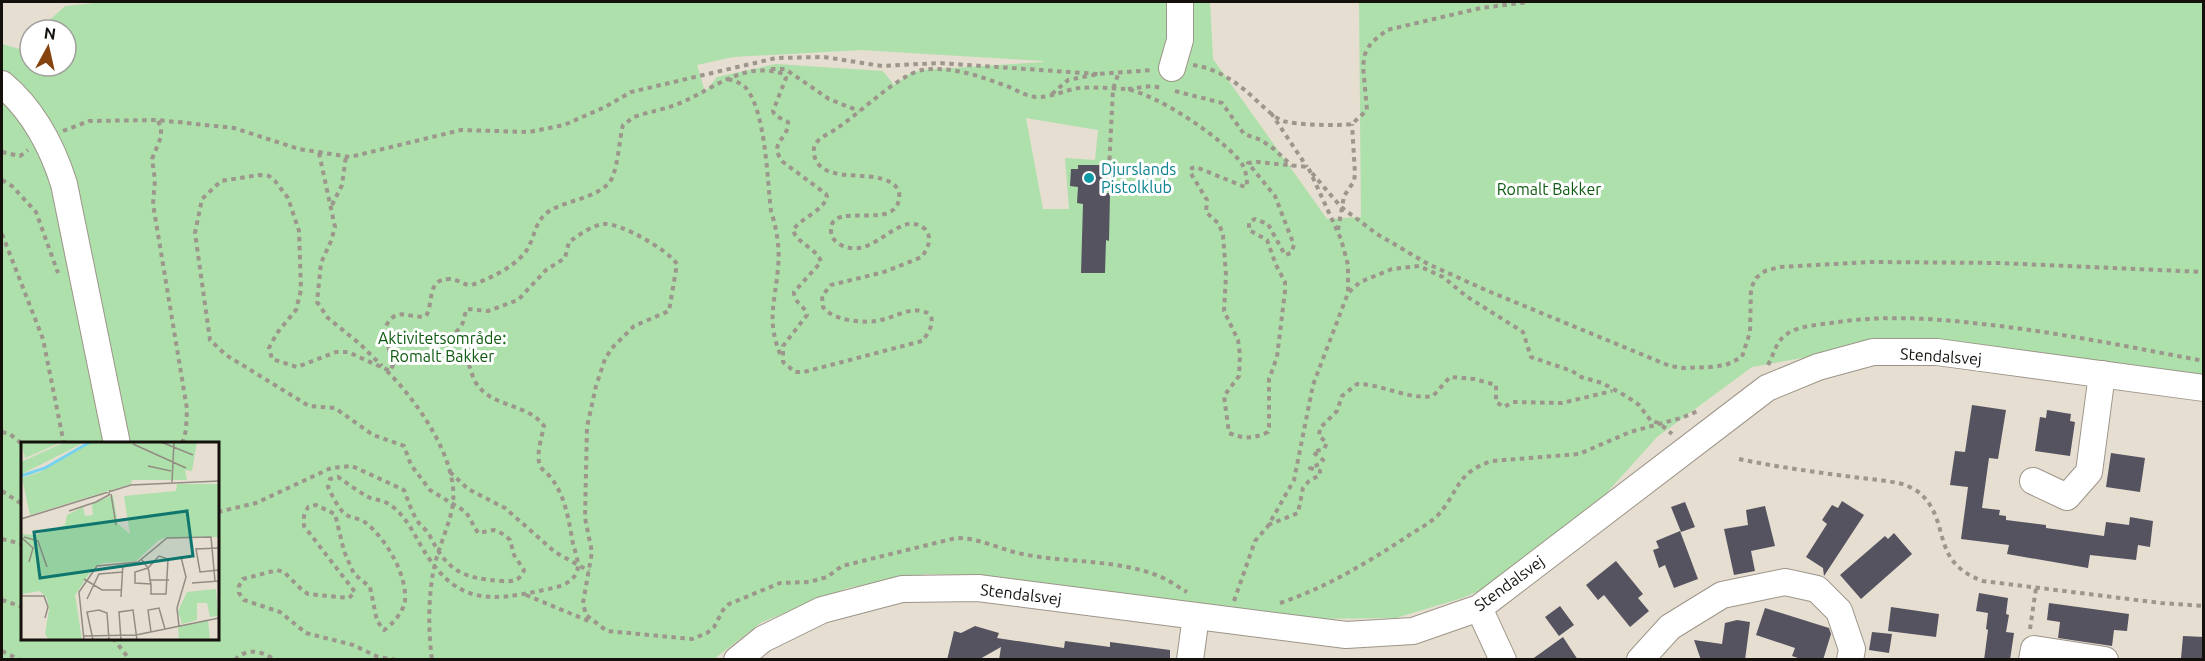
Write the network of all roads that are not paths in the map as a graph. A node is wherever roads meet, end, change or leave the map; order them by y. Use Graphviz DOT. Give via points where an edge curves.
graph roads {
  1 [pos="1180,2"];
  2 [pos="1172,68"];
  3 [pos="2,84"];
  4 [pos="2102,374"];
  5 [pos="2204,388"];
  6 [pos="117,442"];
  7 [pos="2033,481"];
  8 [pos="1195,606"];
  9 [pos="1479,608"];
  10 [pos="2033,654"];
  11 [pos="737,660"];
  12 [pos="1190,660"];
  13 [pos="1503,660"];
  14 [pos="1640,660"];
  15 [pos="1850,660"];
  16 [pos="2104,660"];
  1 -- 2 [label="street" via="1180,40"];
  3 -- 6 [label="street" via="45,136 55,155"];
  4 -- 5 [label="street, Stendalsvej"];
  4 -- 7 [label="street" via="2089,472 2067,497"];
  4 -- 9 [label="street, Stendalsvej" via="1937,352 1873,352 1818,367 1767,388"];
  8 -- 9 [label="street, Stendalsvej" via="1346,635 1413,631"];
  8 -- 11 [label="street, Stendalsvej" via="978,588 902,589 822,610 763,639"];
  8 -- 12 [label="street"];
  9 -- 13 [label="street"];
  10 -- 16 [label="street"];
  14 -- 15 [label="street" via="1670,627 1722,595 1785,582 1817,589 1839,611 1851,649"];
}
